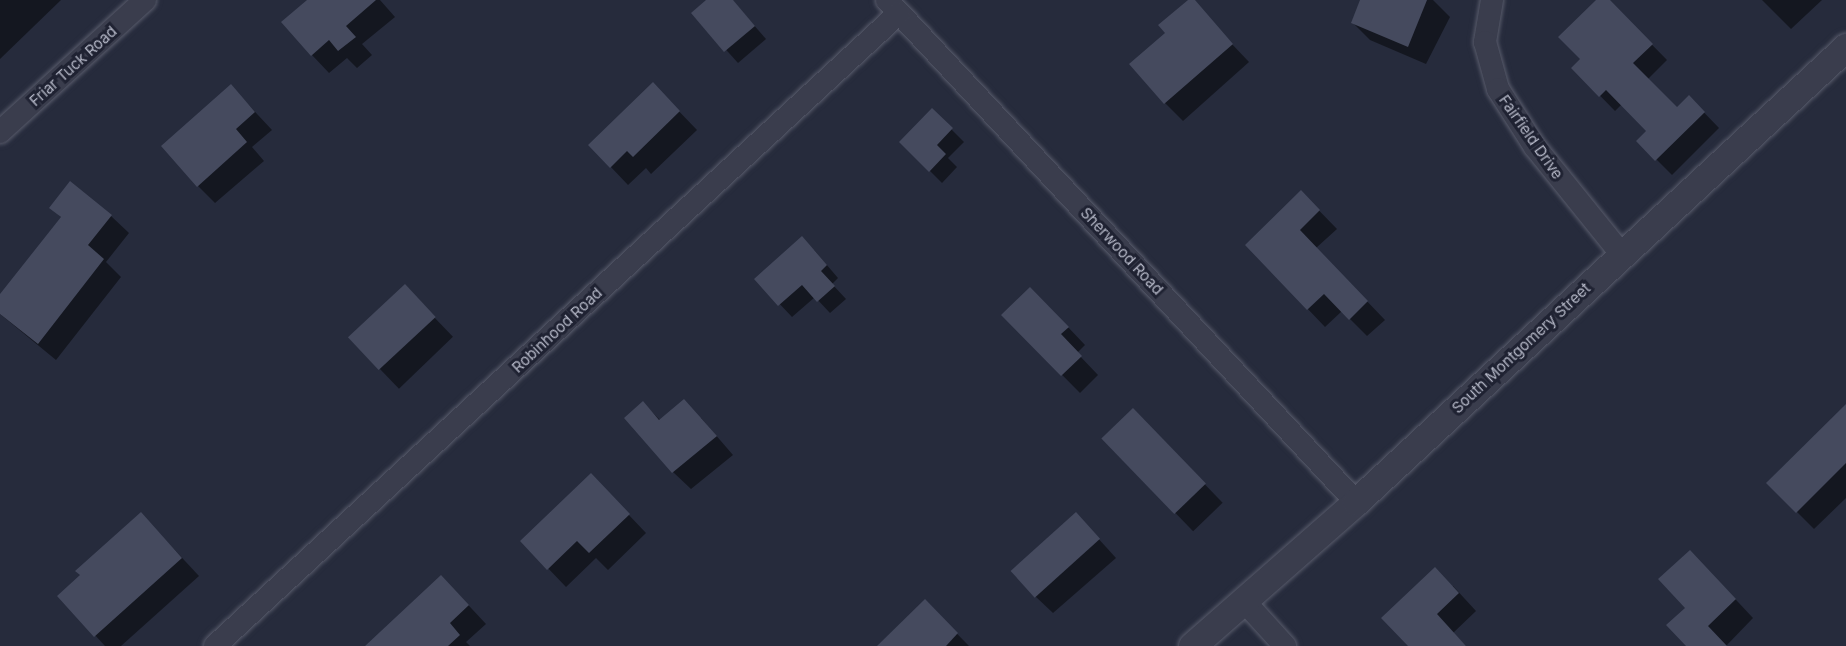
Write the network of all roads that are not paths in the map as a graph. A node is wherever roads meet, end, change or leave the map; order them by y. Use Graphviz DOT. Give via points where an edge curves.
graph roads {
  1 [pos="145,0"];
  2 [pos="1492,0"];
  3 [pos="893,7"];
  4 [pos="1846,47"];
  5 [pos="0,132"];
  6 [pos="1622,255"];
  7 [pos="1356,502"];
  8 [pos="1244,601"];
  9 [pos="215,646"];
  10 [pos="1192,646"];
  11 [pos="1286,646"];
  1 -- 5 [label="street, Friar Tuck Road"];
  2 -- 6 [label="street, Fairfield Drive" via="1485,42 1498,89 1535,147"];
  3 -- 7 [label="street, Sherwood Road"];
  3 -- 9 [label="street, Robinhood Road"];
  4 -- 6 [label="street, South Montgomery Street"];
  6 -- 7 [label="street, South Montgomery Street"];
  7 -- 8 [label="street, South Montgomery Street"];
  8 -- 10 [label="street, South Montgomery Street"];
  8 -- 11 [label="street"];
}
